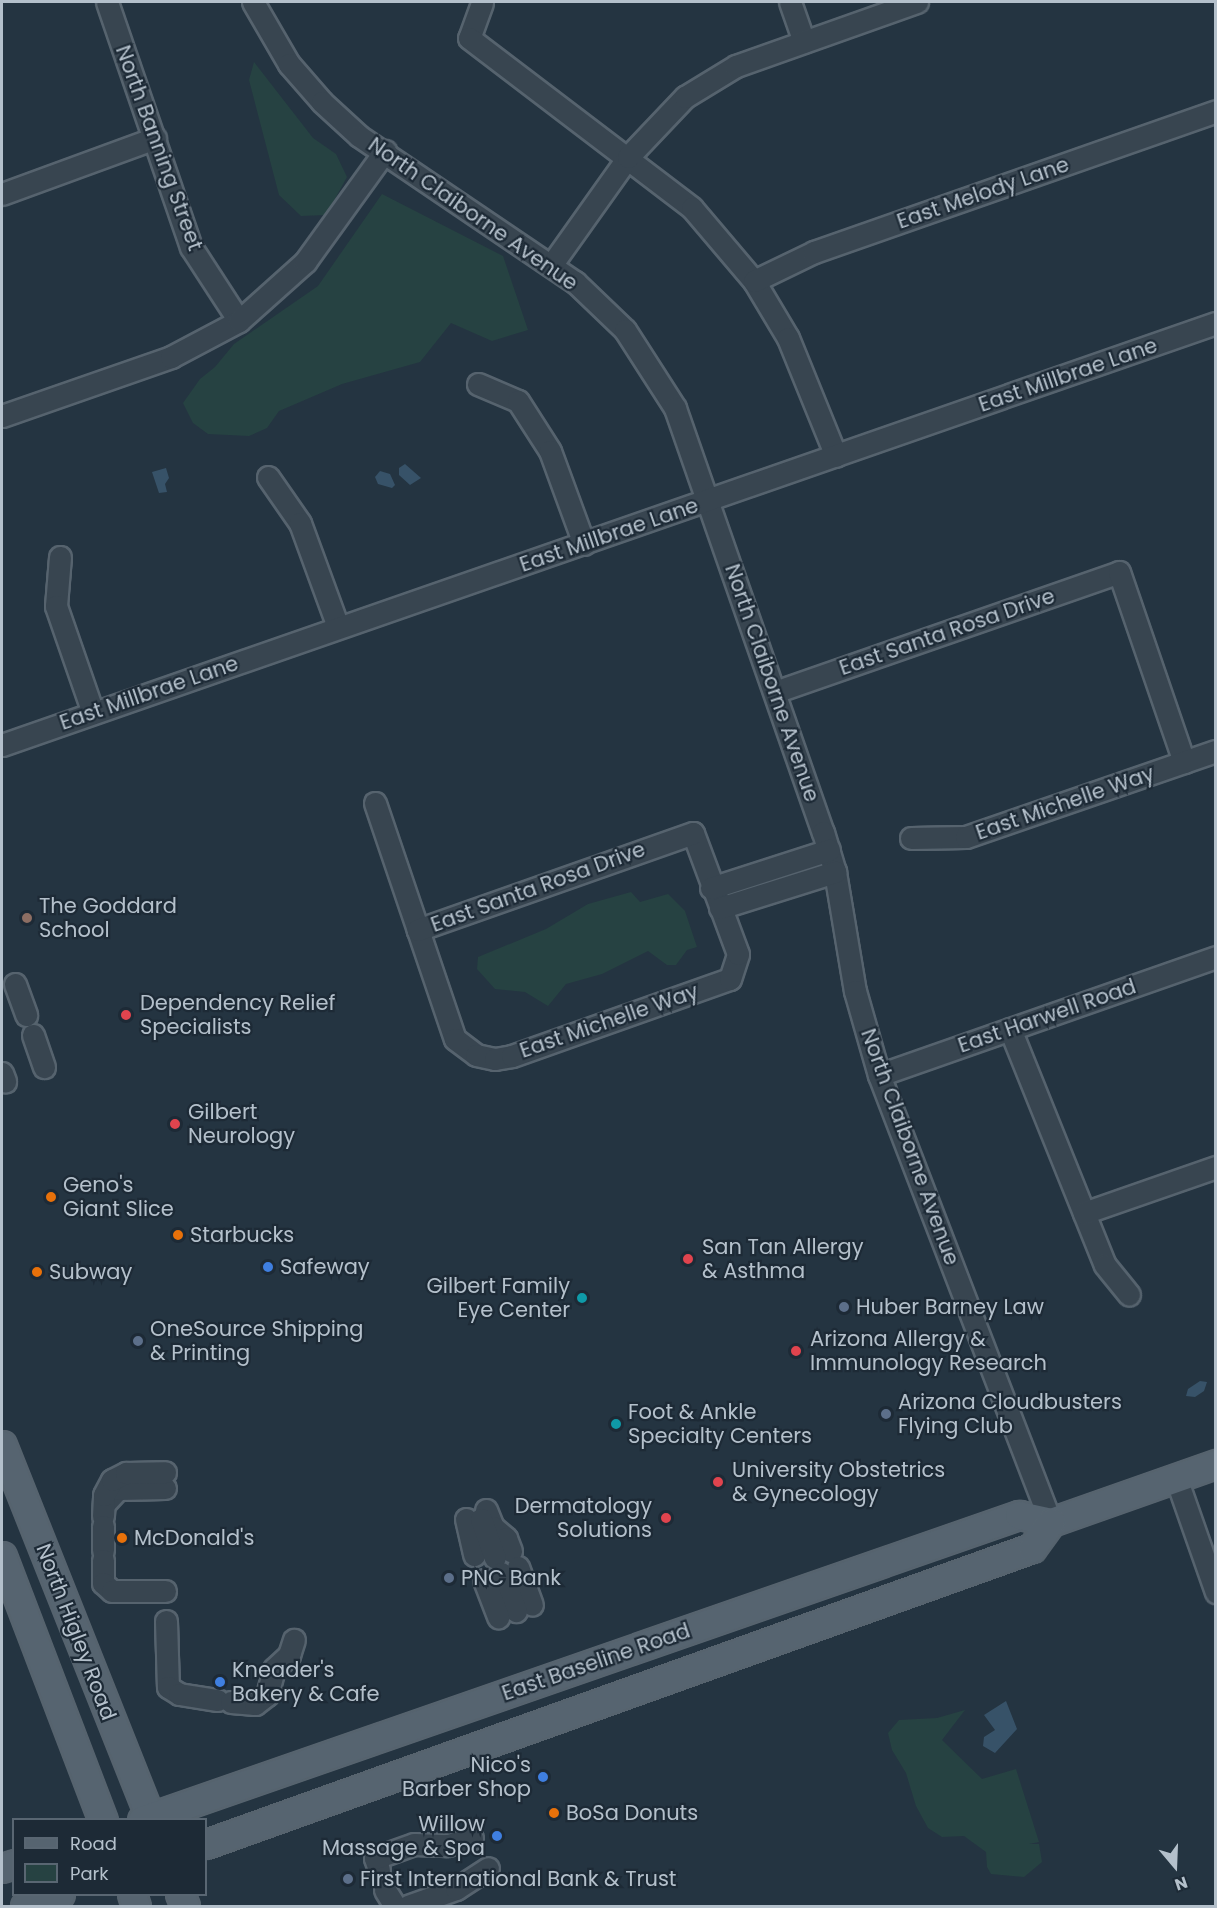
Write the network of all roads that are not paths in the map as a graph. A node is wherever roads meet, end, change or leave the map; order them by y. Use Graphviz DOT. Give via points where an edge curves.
graph roads {
  1 [pos="107,2"];
  2 [pos="253,2"];
  3 [pos="790,2"];
  4 [pos="917,2"];
  5 [pos="482,3"];
  6 [pos="804,42"];
  7 [pos="1215,111"];
  8 [pos="155,138"];
  9 [pos="384,151"];
  10 [pos="628,157"];
  11 [pos="2,194"];
  12 [pos="552,264"];
  13 [pos="754,281"];
  14 [pos="239,321"];
  15 [pos="1215,323"];
  16 [pos="478,384"];
  17 [pos="2,416"];
  18 [pos="836,456"];
  19 [pos="268,477"];
  20 [pos="709,501"];
  21 [pos="584,544"];
  22 [pos="60,557"];
  23 [pos="338,627"];
  24 [pos="776,692"];
  25 [pos="93,713"];
  26 [pos="2,745"];
  27 [pos="1215,751"];
  28 [pos="1184,762"];
  29 [pos="375,803"];
  30 [pos="911,838"];
  31 [pos="829,850"];
  32 [pos="835,872"];
  33 [pos="711,888"];
  34 [pos="720,908"];
  35 [pos="418,930"];
  36 [pos="1215,957"];
  37 [pos="15,984"];
  38 [pos="1010,1029"];
  39 [pos="44,1068"];
  40 [pos="879,1075"];
  41 [pos="1215,1167"];
  42 [pos="1084,1213"];
  43 [pos="1129,1295"];
  44 [pos="2,1445"];
  45 [pos="1215,1464"];
  46 [pos="1176,1478"];
  47 [pos="165,1480"];
  48 [pos="1051,1522"];
  49 [pos="2,1556"];
  50 [pos="498,1564"];
  51 [pos="165,1591"];
  52 [pos="1215,1592"];
  53 [pos="166,1621"];
  54 [pos="294,1640"];
  55 [pos="580,1668"];
  56 [pos="592,1704"];
  57 [pos="102,1818"];
  58 [pos="148,1818"];
  59 [pos="472,1838"];
  60 [pos="207,1844"];
  61 [pos="488,1868"];
  62 [pos="379,1870"];
  63 [pos="54,1896"];
  64 [pos="24,1906"];
  65 [pos="408,1906"];
  1 -- 8 [label="street, North Banning Street"];
  2 -- 9 [label="street, North Claiborne Avenue" via="289,64 322,102 359,136"];
  3 -- 6 [label="street"];
  4 -- 6 [label="street"];
  5 -- 10 [label="street" via="469,38"];
  6 -- 10 [label="street" via="710,80 661,118"];
  7 -- 13 [label="street, East Melody Lane" via="814,252"];
  8 -- 11 [label="street"];
  8 -- 14 [label="street, North Banning Street" via="190,247"];
  9 -- 12 [label="street, North Claiborne Avenue"];
  9 -- 14 [label="street" via="306,262"];
  10 -- 12 [label="street"];
  10 -- 13 [label="street" via="692,208"];
  12 -- 20 [label="street, North Claiborne Avenue" via="625,330 653,369 675,408"];
  13 -- 18 [label="street" via="797,358"];
  14 -- 17 [label="street" via="171,357"];
  15 -- 18 [label="street, East Millbrae Lane"];
  16 -- 21 [label="street" via="518,401 550,451"];
  18 -- 20 [label="street, East Millbrae Lane"];
  19 -- 23 [label="street" via="300,524"];
  20 -- 21 [label="street, East Millbrae Lane"];
  20 -- 24 [label="street, North Claiborne Avenue"];
  21 -- 23 [label="street, East Millbrae Lane"];
  22 -- 25 [label="street" via="56,606"];
  23 -- 25 [label="street, East Millbrae Lane"];
  24 -- 28 [label="street, East Santa Rosa Drive" via="1119,572"];
  24 -- 31 [label="street, North Claiborne Avenue"];
  25 -- 26 [label="street, East Millbrae Lane"];
  27 -- 28 [label="street, East Michelle Way"];
  28 -- 30 [label="street, East Michelle Way" via="966,837"];
  29 -- 35 [label="street"];
  31 -- 32 [label="street, North Claiborne Avenue"];
  31 -- 33 [label="street"];
  32 -- 34 [label="street"];
  32 -- 40 [label="street, North Claiborne Avenue" via="855,991"];
  33 -- 34 [label="street"];
  33 -- 35 [label="street, East Santa Rosa Drive" via="693,833"];
  34 -- 35 [label="street, East Michelle Way" via="738,954 730,979 495,1059 476,1055 455,1039"];
  36 -- 38 [label="street, East Harwell Road"];
  37 -- 39 [label="street"];
  38 -- 40 [label="street, East Harwell Road"];
  38 -- 42 [label="street"];
  40 -- 48 [label="street, North Claiborne Avenue"];
  41 -- 42 [label="street"];
  42 -- 43 [label="street" via="1106,1265"];
  44 -- 58 [label="main road, North Higley Road"];
  45 -- 46 [label="main road"];
  46 -- 48 [label="main road"];
  46 -- 52 [label="street"];
  47 -- 51 [label="street" via="119,1475 107,1488 103,1516 103,1583 112,1591"];
  48 -- 55 [label="main road, East Baseline Road" via="1018,1515"];
  48 -- 56 [label="main road, East Baseline Road" via="1032,1548"];
  49 -- 57 [label="main road, North Higley Road"];
  50 -- 50 [label="street" via="515,1611"];
  50 -- 50 [label="street" via="506,1538 479,1517"];
  53 -- 54 [label="street" via="168,1687 179,1694 224,1701 255,1704 267,1695 274,1669 290,1655"];
  55 -- 56 [label="main road"];
  55 -- 58 [label="main road, East Baseline Road"];
  56 -- 60 [label="main road, East Baseline Road"];
  59 -- 62 [label="street" via="448,1845 414,1844 375,1858"];
  61 -- 65 [label="street" via="456,1889"];
  63 -- 64 [label="main road"];
}
